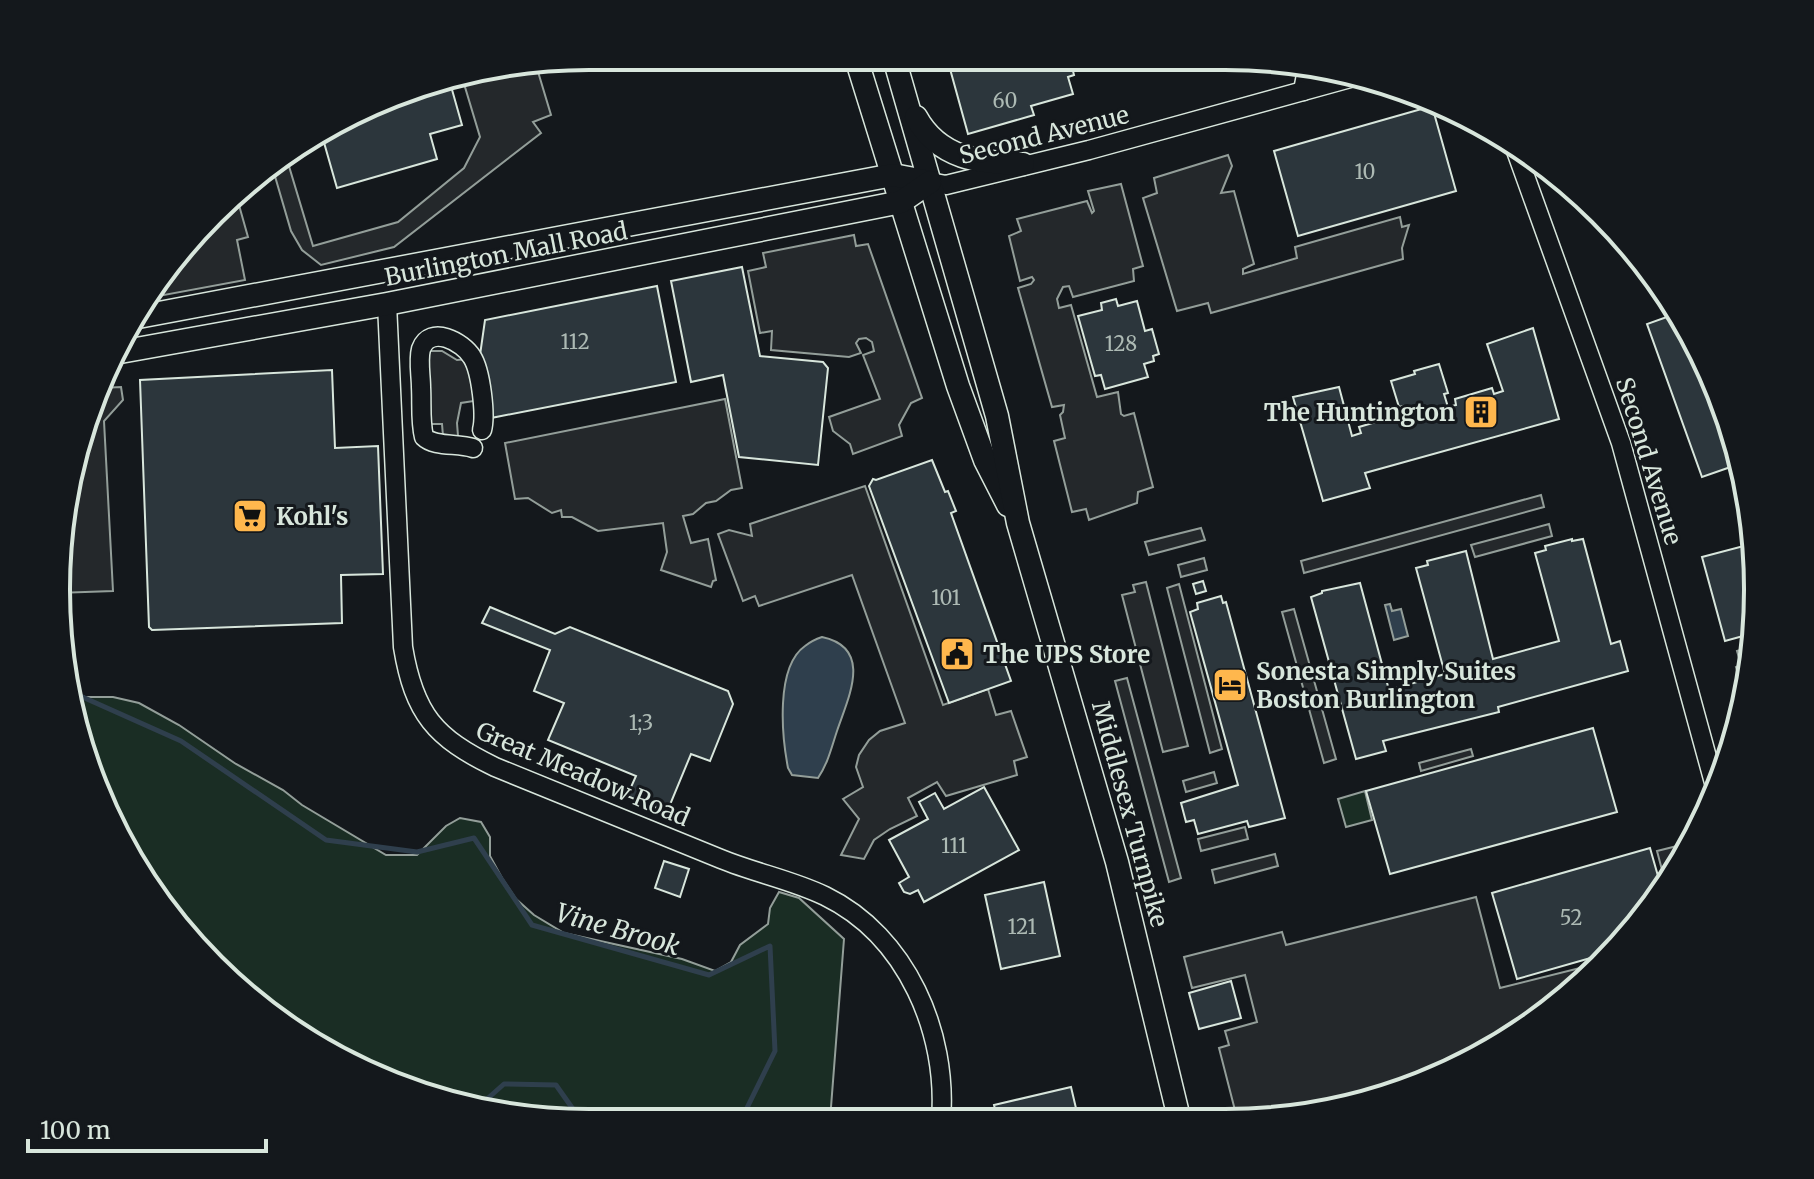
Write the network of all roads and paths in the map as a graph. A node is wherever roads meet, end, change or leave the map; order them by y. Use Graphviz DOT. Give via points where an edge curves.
graph roads {
  1 [pos="860,70"];
  2 [pos="898,70"];
  3 [pos="1306,76"];
  4 [pos="1335,82"];
  5 [pos="1303,91"];
  6 [pos="908,102"];
  7 [pos="1520,163"];
  8 [pos="1023,164"];
  9 [pos="893,175"];
  10 [pos="930,182"];
  11 [pos="901,202"];
  12 [pos="385,272"];
  13 [pos="387,304"];
  14 [pos="149,315"];
  15 [pos="129,350"];
  16 [pos="482,430"];
  17 [pos="473,448"];
  18 [pos="1018,523"];
  19 [pos="1711,770"];
  20 [pos="941,1109"];
  21 [pos="1177,1109"];
  1 -- 9 [label="main road, Middlesex Turnpike"];
  2 -- 6 [label="main road, Middlesex Turnpike"];
  3 -- 5 [label="street"];
  4 -- 5 [label="street, Second Avenue"];
  5 -- 8 [label="street, Second Avenue"];
  6 -- 8 [label="main road" via="920,124 945,149 965,159"];
  6 -- 10 [label="main road, Middlesex Turnpike"];
  7 -- 19 [label="street, Second Avenue" via="1621,443"];
  8 -- 10 [label="street, Second Avenue" via="946,185"];
  9 -- 10 [label="main road"];
  9 -- 11 [label="main road, Middlesex Turnpike"];
  9 -- 12 [label="main road, Burlington Mall Road"];
  10 -- 11 [label="main road"];
  10 -- 18 [label="main road, Middlesex Turnpike" via="997,416"];
  11 -- 13 [label="main road, Burlington Mall Road"];
  11 -- 18 [label="main road, Middlesex Turnpike" via="973,430"];
  12 -- 13 [label="main road"];
  12 -- 14 [label="main road, Burlington Mall Road"];
  13 -- 15 [label="main road, Burlington Mall Road"];
  13 -- 20 [label="street, Great Meadow Road" via="403,647 421,710 458,748 495,767 814,891 855,914 893,954 929,1018 942,1067"];
  16 -- 17 [label="street" via="485,419 474,360 449,338 431,339 421,352 424,437 432,443"];
  18 -- 21 [label="main road, Middlesex Turnpike" via="1114,848"];
}
